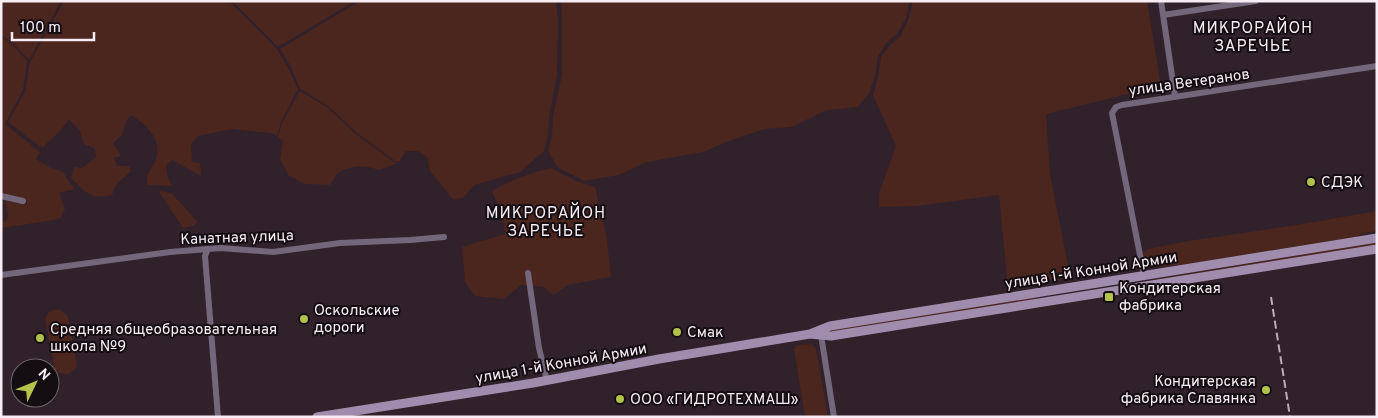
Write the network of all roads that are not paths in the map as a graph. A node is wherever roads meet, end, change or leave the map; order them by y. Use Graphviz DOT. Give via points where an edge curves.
graph roads {
  1 [pos="1161,1"];
  2 [pos="1256,1"];
  3 [pos="1163,15"];
  4 [pos="1377,66"];
  5 [pos="1175,96"];
  6 [pos="1,196"];
  7 [pos="24,201"];
  8 [pos="444,237"];
  9 [pos="1377,238"];
  10 [pos="208,249"];
  11 [pos="1377,249"];
  12 [pos="528,273"];
  13 [pos="1,275"];
  14 [pos="1142,275"];
  15 [pos="1143,287"];
  16 [pos="1050,290"];
  17 [pos="1052,302"];
  18 [pos="810,334"];
  19 [pos="822,335"];
  20 [pos="547,380"];
  21 [pos="218,417"];
  22 [pos="317,417"];
  23 [pos="834,417"];
  1 -- 3 [label="street"];
  2 -- 3 [label="street"];
  3 -- 5 [label="street"];
  4 -- 5 [label="street, улица Ветеранов"];
  5 -- 14 [label="street, улица Ветеранов" via="1122,104 1112,113"];
  6 -- 7 [label="street"];
  8 -- 10 [label="street, Канатная улица" via="340,243 273,252"];
  9 -- 14 [label="main road, улица 1-й Конной Армии"];
  10 -- 13 [label="street, Канатная улица"];
  10 -- 21 [label="street" via="205,256"];
  11 -- 15 [label="main road, улица 1-й Конной Армии"];
  12 -- 20 [label="street"];
  14 -- 15 [label="main road"];
  14 -- 16 [label="main road, улица 1-й Конной Армии"];
  15 -- 17 [label="main road, улица 1-й Конной Армии"];
  16 -- 17 [label="main road"];
  16 -- 18 [label="main road, улица 1-й Конной Армии" via="830,326"];
  17 -- 19 [label="main road, улица 1-й Конной Армии"];
  18 -- 19 [label="main road, улица 1-й Конной Армии"];
  18 -- 20 [label="main road, улица 1-й Конной Армии"];
  19 -- 23 [label="street"];
  20 -- 22 [label="main road, улица 1-й Конной Армии"];
}
